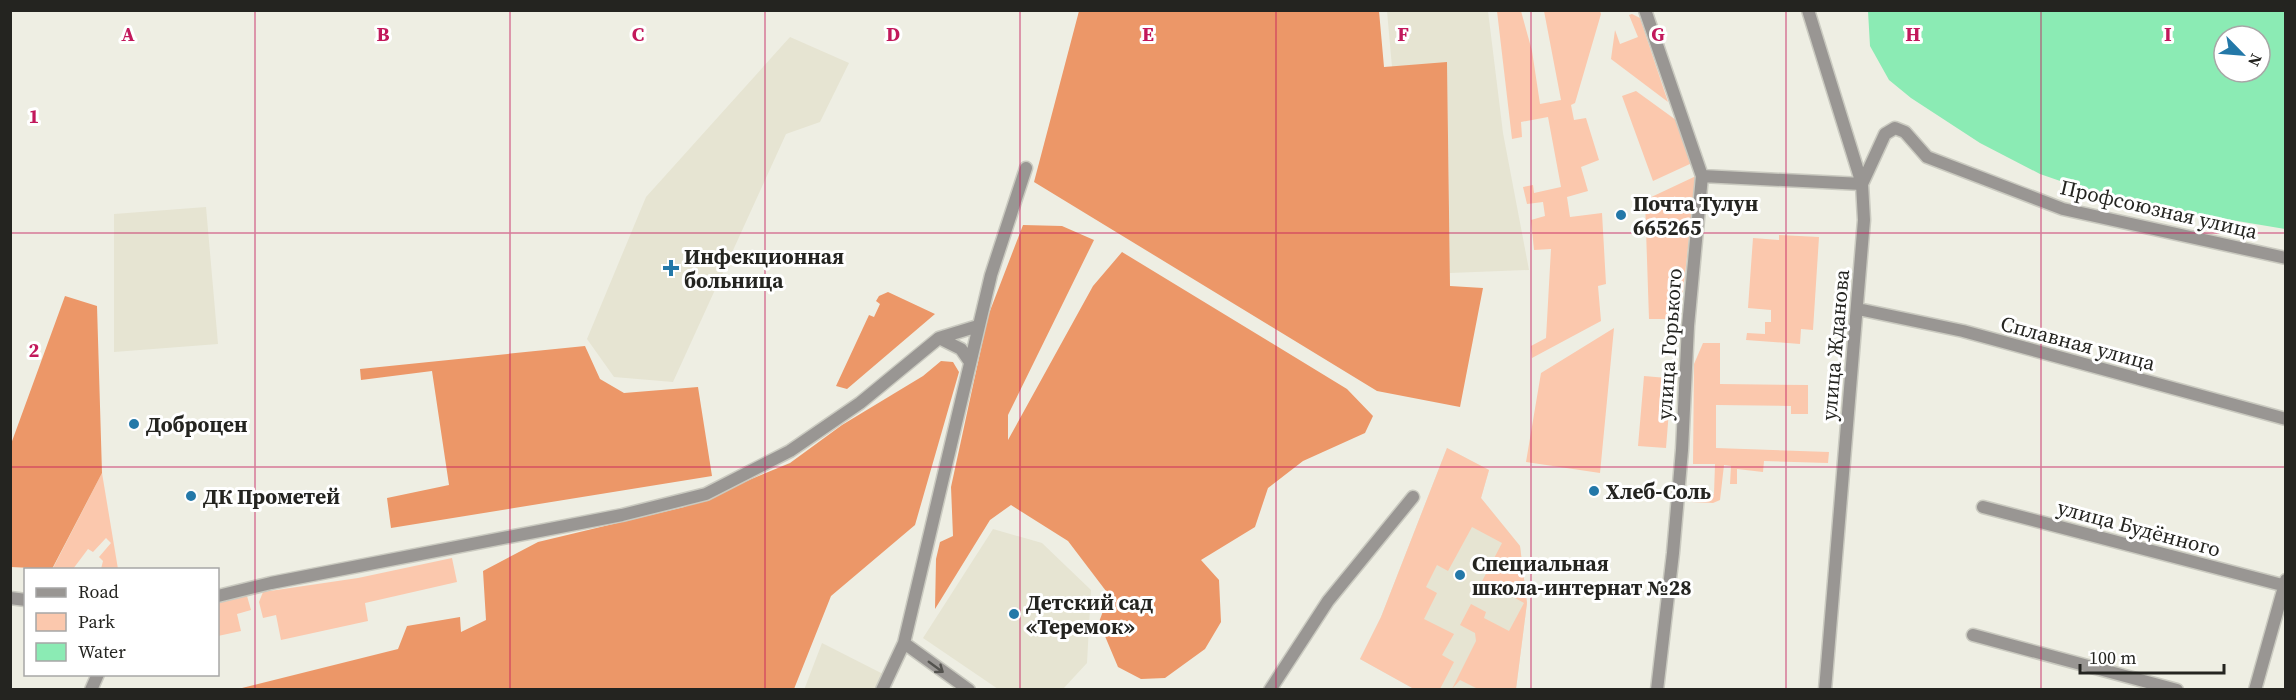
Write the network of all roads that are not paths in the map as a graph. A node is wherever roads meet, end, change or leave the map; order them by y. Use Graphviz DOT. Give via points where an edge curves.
graph roads {
  1 [pos="1645,10"];
  2 [pos="1808,10"];
  3 [pos="1026,168"];
  4 [pos="1702,176"];
  5 [pos="1862,184"];
  6 [pos="2286,258"];
  7 [pos="1858,309"];
  8 [pos="978,326"];
  9 [pos="939,338"];
  10 [pos="969,362"];
  11 [pos="2286,419"];
  12 [pos="1413,497"];
  13 [pos="1983,507"];
  14 [pos="2285,584"];
  15 [pos="219,596"];
  16 [pos="1973,635"];
  17 [pos="904,643"];
  18 [pos="98,676"];
  19 [pos="91,690"];
  20 [pos="882,690"];
  21 [pos="969,690"];
  22 [pos="1270,690"];
  23 [pos="1657,690"];
  24 [pos="1825,690"];
  25 [pos="2177,690"];
  26 [pos="2255,690"];
  1 -- 4 [label="street, улица Горького"];
  2 -- 5 [label="street, улица Жданова"];
  3 -- 8 [label="street"];
  4 -- 5 [label="street"];
  4 -- 23 [label="street, улица Горького" via="1674,543"];
  5 -- 6 [label="street, Профсоюзная улица" via="1885,134 1895,128 1905,132 1927,157 2063,209"];
  5 -- 7 [label="street, улица Жданова" via="1864,220"];
  7 -- 11 [label="street, Сплавная улица" via="1962,331"];
  7 -- 24 [label="street, улица Жданова"];
  8 -- 9 [label="street"];
  8 -- 10 [label="street"];
  9 -- 10 [label="street" via="961,349"];
  9 -- 15 [label="street" via="860,403 790,452 706,494 622,515"];
  10 -- 17 [label="street"];
  12 -- 22 [label="street" via="1328,601"];
  13 -- 14 [label="street, улица Будённого"];
  14 -- 26 [label="street"];
  16 -- 25 [label="street"];
  17 -- 20 [label="street"];
  17 -- 21 [label="street, one-way"];
  18 -- 19 [label="street"];
}
